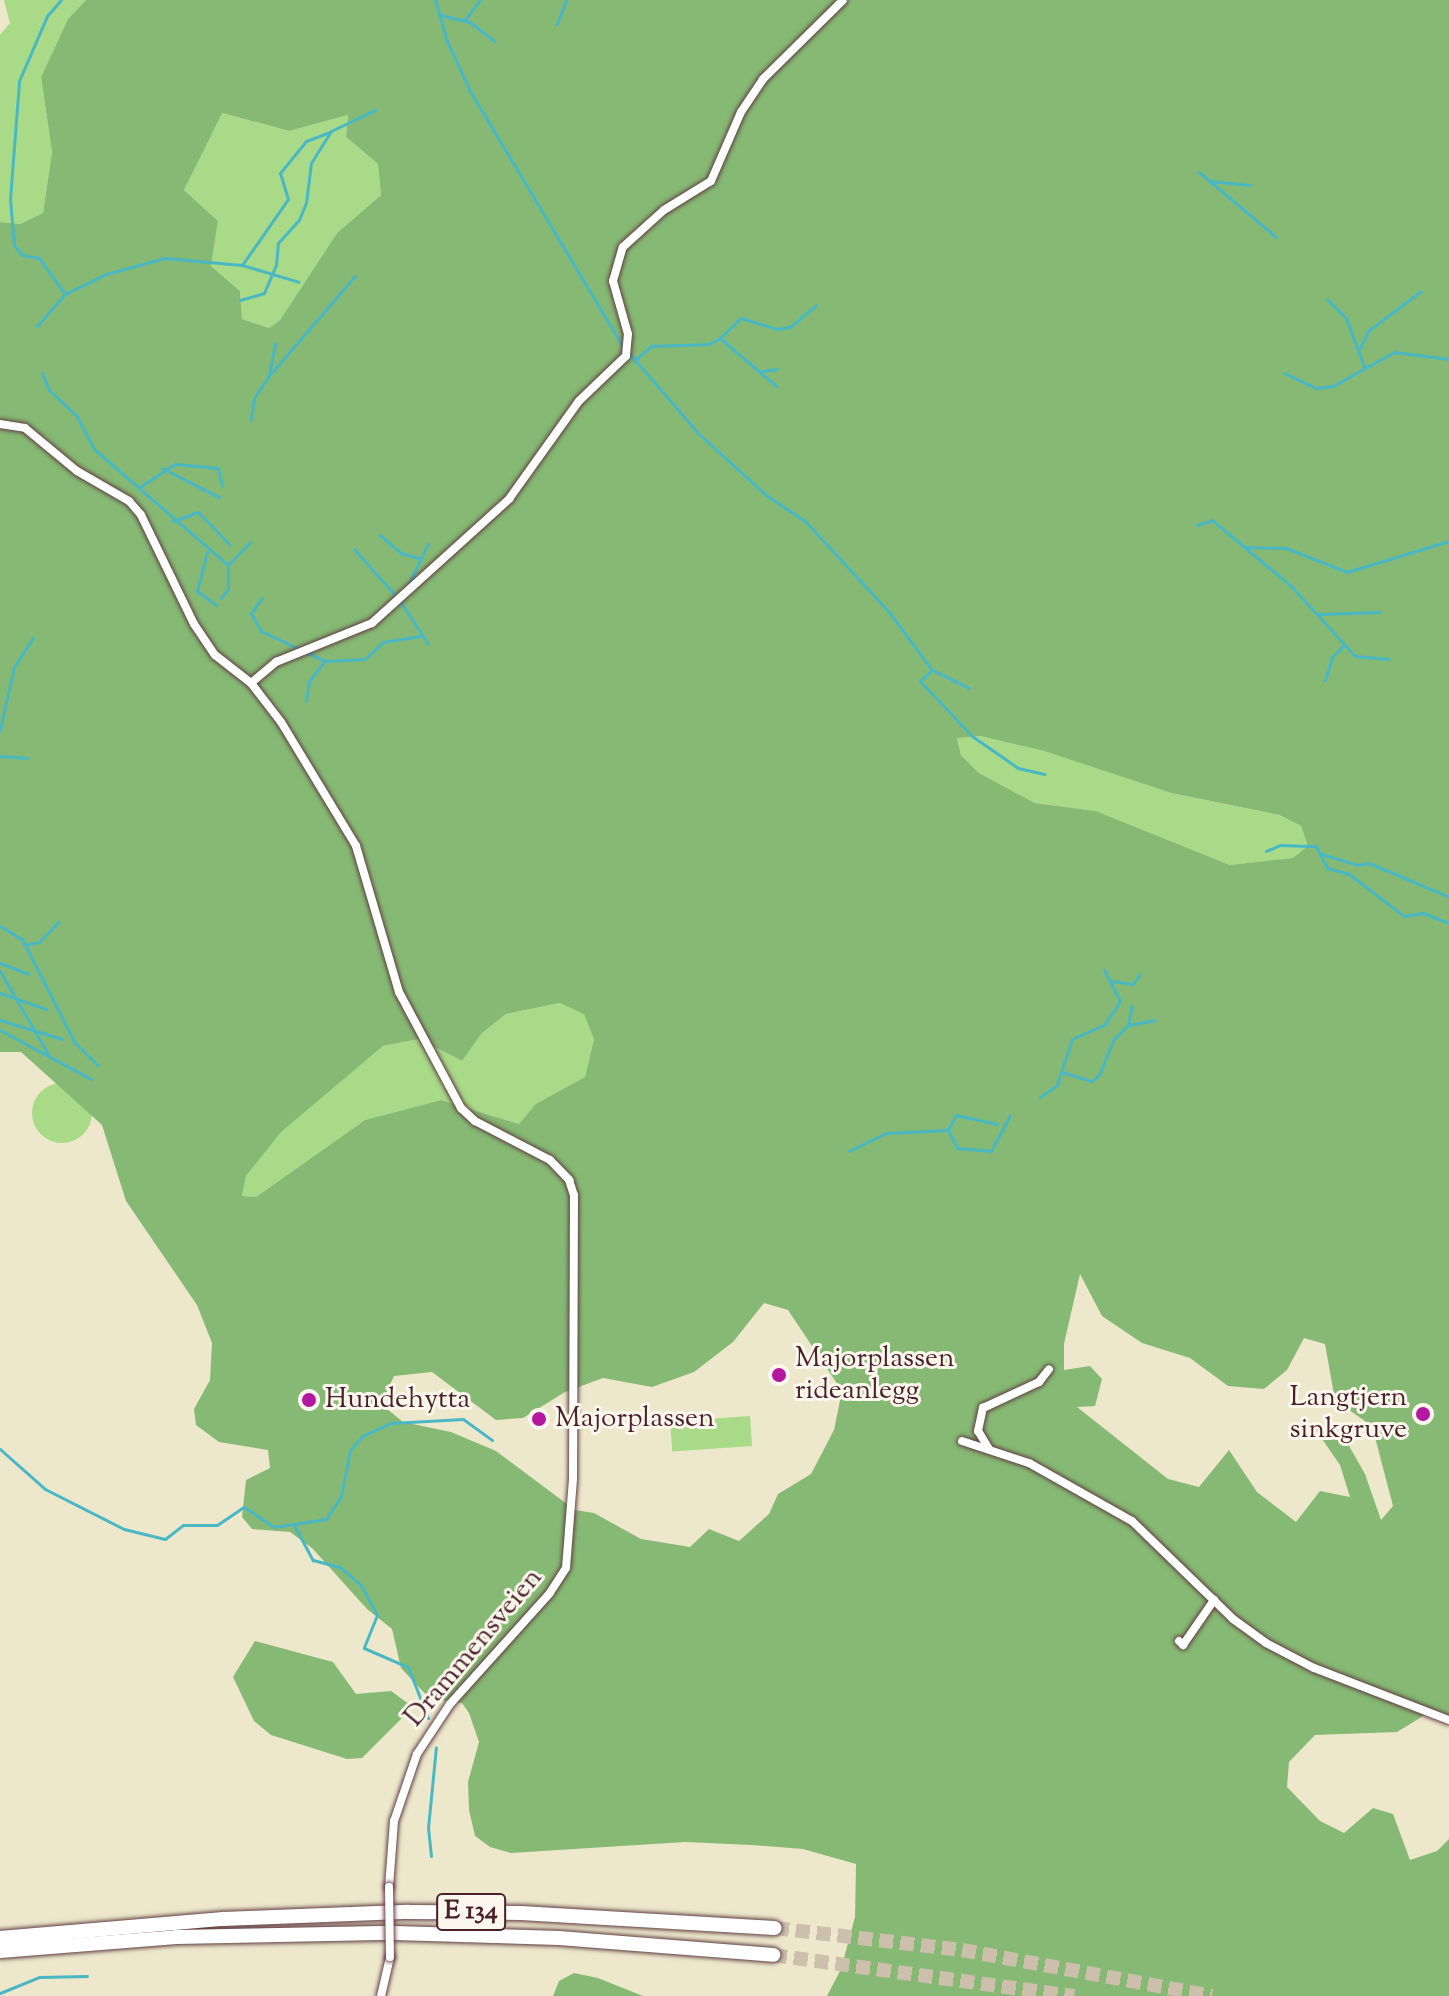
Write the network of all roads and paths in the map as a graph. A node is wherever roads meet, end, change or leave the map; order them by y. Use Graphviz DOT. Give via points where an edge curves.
graph roads {
  1 [pos="843,0"];
  2 [pos="0,424"];
  3 [pos="251,683"];
  4 [pos="1049,1369"];
  5 [pos="962,1441"];
  6 [pos="989,1449"];
  7 [pos="1214,1600"];
  8 [pos="1179,1641"];
  9 [pos="1449,1720"];
  10 [pos="775,1928"];
  11 [pos="0,1938"];
  12 [pos="0,1951"];
  13 [pos="773,1955"];
  14 [pos="381,1996"];
  1 -- 3 [label="street" via="763,79 741,112 711,181 664,210 623,247 613,281 629,340 626,356 579,401 509,499 372,623 276,662"];
  2 -- 3 [label="street, Drammensveien" via="25,428 77,471 129,501 158,546 194,624 215,655"];
  3 -- 14 [label="street, Drammensveien, bridge" via="294,741 356,846 399,992 461,1108 475,1121 536,1150 569,1180 576,1212 570,1541 564,1574 450,1704 417,1754 394,1821 390,1957"];
  4 -- 6 [label="street" via="1039,1382 983,1408 978,1431"];
  5 -- 6 [label="street"];
  6 -- 7 [label="street" via="1029,1463 1132,1521"];
  7 -- 8 [label="street" via="1183,1645"];
  7 -- 9 [label="street" via="1277,1649"];
  10 -- 11 [label="highway, E 134" via="409,1912 223,1919"];
  12 -- 13 [label="highway, E 134" via="188,1937 394,1933 559,1938"];
}
